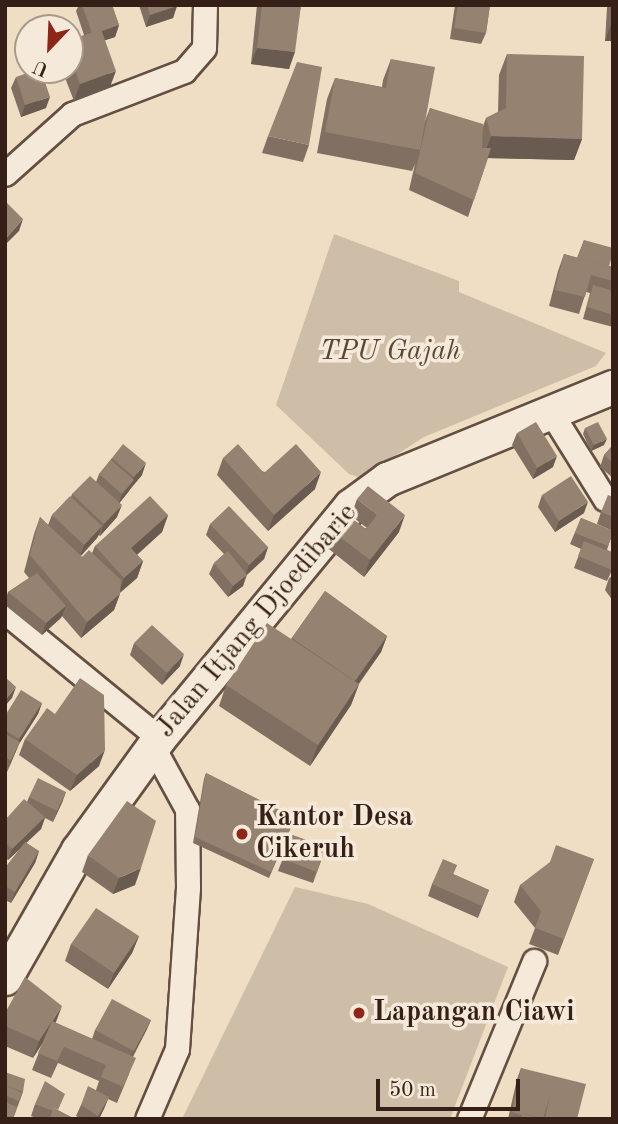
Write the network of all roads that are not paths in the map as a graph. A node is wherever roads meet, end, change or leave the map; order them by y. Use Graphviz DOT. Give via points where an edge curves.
graph roads {
  1 [pos="205,5"];
  2 [pos="5,174"];
  3 [pos="613,387"];
  4 [pos="552,414"];
  5 [pos="605,499"];
  6 [pos="10,616"];
  7 [pos="156,742"];
  8 [pos="534,961"];
  9 [pos="5,978"];
  10 [pos="147,1119"];
  11 [pos="469,1119"];
  1 -- 2 [label="street" via="204,48 184,71 72,114"];
  3 -- 4 [label="main road, Jalan Itjang Djoedibarie"];
  4 -- 5 [label="street"];
  4 -- 7 [label="main road, Jalan Itjang Djoedibarie" via="387,479 350,506"];
  6 -- 7 [label="street"];
  7 -- 9 [label="main road, Jalan Itjang Djoedibarie" via="78,850"];
  7 -- 10 [label="street" via="187,809 188,887 177,1049"];
  8 -- 11 [label="street"];
}
